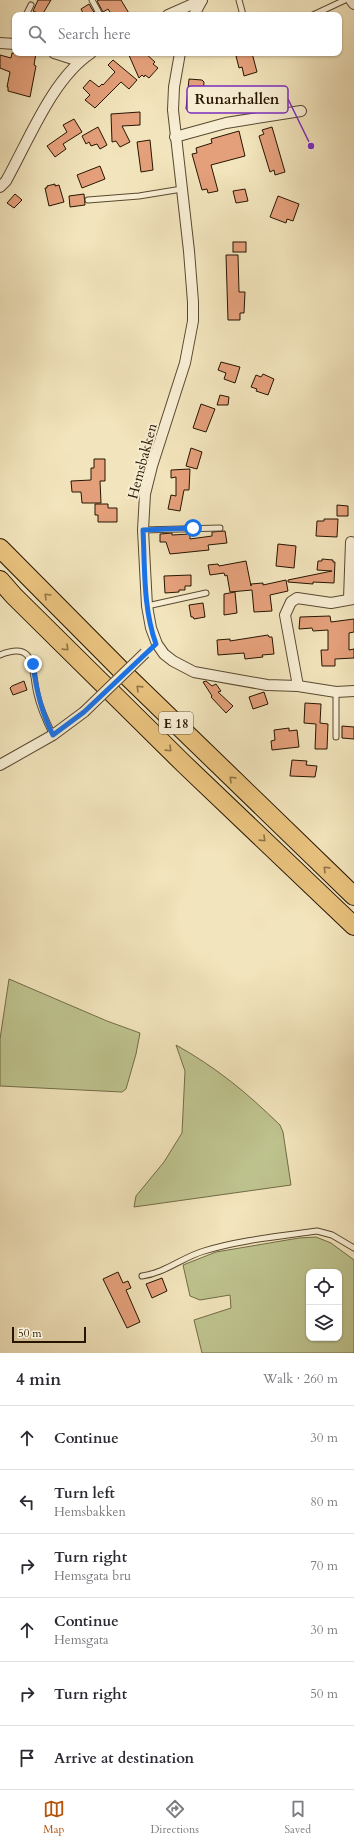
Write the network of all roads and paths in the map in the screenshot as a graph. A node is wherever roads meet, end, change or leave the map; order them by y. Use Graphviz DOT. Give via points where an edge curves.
graph roads {
  1 [pos="92,0"];
  2 [pos="202,0"];
  3 [pos="239,0"];
  4 [pos="345,0"];
  5 [pos="351,0"];
  6 [pos="354,4"];
  7 [pos="31,5"];
  8 [pos="28,12"];
  9 [pos="98,12"];
  10 [pos="175,12"];
  11 [pos="196,12"];
  12 [pos="242,12"];
  13 [pos="319,12"];
  14 [pos="0,43"];
  15 [pos="12,44"];
  16 [pos="63,56"];
  17 [pos="86,56"];
  18 [pos="179,56"];
  19 [pos="79,61"];
  20 [pos="301,110"];
  21 [pos="175,136"];
  22 [pos="2,182"];
  23 [pos="182,189"];
  24 [pos="88,200"];
  25 [pos="220,528"];
  26 [pos="143,530"];
  27 [pos="351,542"];
  28 [pos="0,548"];
  29 [pos="0,580"];
  30 [pos="206,594"];
  31 [pos="351,599"];
  32 [pos="147,606"];
  33 [pos="156,644"];
  34 [pos="0,655"];
  35 [pos="298,686"];
  36 [pos="336,692"];
  37 [pos="354,692"];
  38 [pos="53,735"];
  39 [pos="336,737"];
  40 [pos="0,765"];
  41 [pos="354,896"];
  42 [pos="354,926"];
  43 [pos="354,1248"];
  44 [pos="142,1276"];
  1 -- 9 [label="lane"];
  2 -- 10 [label="street"];
  2 -- 11 [label="street"];
  3 -- 12 [label="lane"];
  4 -- 13 [label="lane"];
  5 -- 6 [label="street"];
  7 -- 8 [label="lane"];
  14 -- 15 [label="street"];
  16 -- 19 [label="street"];
  17 -- 19 [label="street"];
  18 -- 21 [label="street, Hemsbakken" via="174,87"];
  19 -- 22 [label="street" via="63,79"];
  20 -- 21 [label="street" via="226,123"];
  21 -- 23 [label="street, Hemsbakken"];
  23 -- 24 [label="lane"];
  23 -- 26 [label="street, Hemsbakken" via="193,295 193,321 185,363 145,494"];
  25 -- 26 [label="lane"];
  26 -- 32 [label="street, Hemsbakken"];
  27 -- 31 [label="street"];
  41 -- 28 [label="highway, E 18, one-way" via="129,678"];
  29 -- 42 [label="highway, E 18, one-way" via="184,764"];
  30 -- 32 [label="lane"];
  31 -- 35 [label="street" via="331,603 297,598 291,602 285,615"];
  32 -- 33 [label="street, Hemsbakken"];
  33 -- 35 [label="street, Hemsbakken" via="173,661 194,672 267,685"];
  33 -- 38 [label="street, bridge" via="84,712"];
  34 -- 38 [label="lane" via="19,651 29,656 33,664 40,707"];
  35 -- 36 [label="street, Hemsbakken"];
  36 -- 37 [label="street, Hemsbakken"];
  36 -- 39 [label="lane"];
  38 -- 40 [label="street"];
  43 -- 44 [label="lane" via="324,1231 312,1232 219,1246 151,1275"];
}
